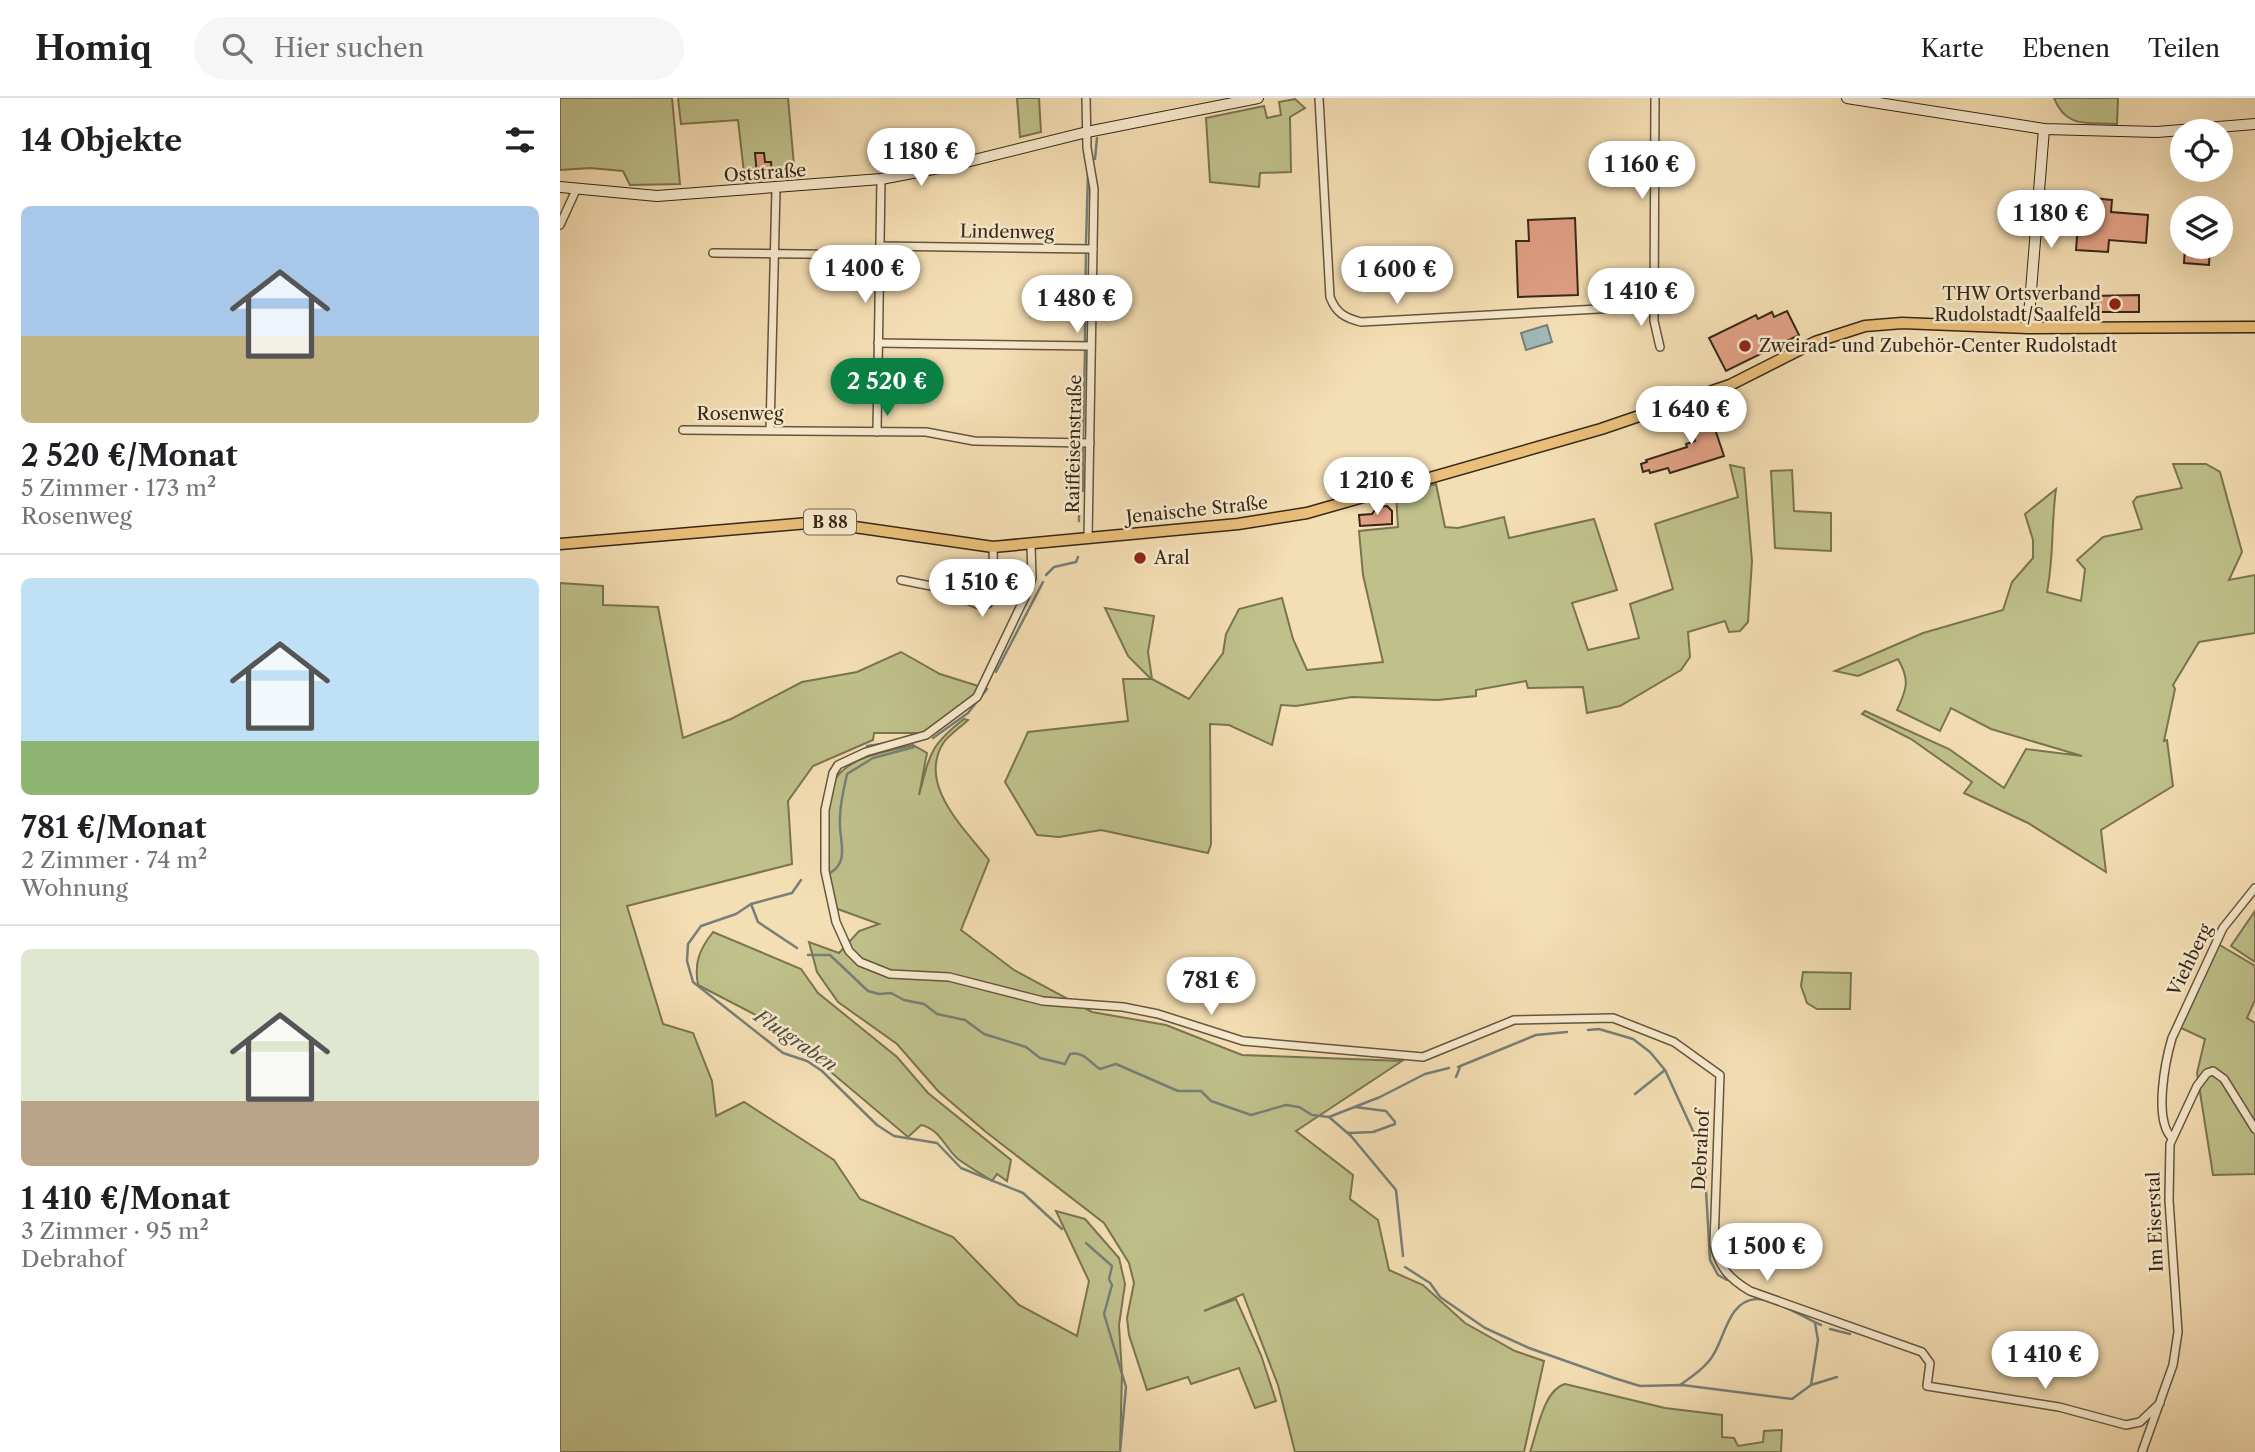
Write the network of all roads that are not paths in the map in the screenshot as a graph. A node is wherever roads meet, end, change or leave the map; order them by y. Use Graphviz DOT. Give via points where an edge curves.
graph roads {
  1 [pos="1086,98"];
  2 [pos="1258,98"];
  3 [pos="1319,98"];
  4 [pos="1654,98"];
  5 [pos="1847,98"];
  6 [pos="2255,124"];
  7 [pos="2044,129"];
  8 [pos="1087,132"];
  9 [pos="881,179"];
  10 [pos="560,187"];
  11 [pos="776,189"];
  12 [pos="576,190"];
  13 [pos="560,225"];
  14 [pos="880,246"];
  15 [pos="1093,249"];
  16 [pos="713,253"];
  17 [pos="775,253"];
  18 [pos="879,255"];
  19 [pos="1654,306"];
  20 [pos="2255,327"];
  21 [pos="2028,328"];
  22 [pos="878,343"];
  23 [pos="1091,346"];
  24 [pos="1660,347"];
  25 [pos="683,430"];
  26 [pos="771,430"];
  27 [pos="877,432"];
  28 [pos="1090,443"];
  29 [pos="1088,539"];
  30 [pos="560,544"];
  31 [pos="1031,545"];
  32 [pos="993,547"];
  33 [pos="901,580"];
  34 [pos="2255,888"];
  35 [pos="2255,1129"];
  36 [pos="2171,1137"];
  37 [pos="2160,1403"];
  38 [pos="2142,1452"];
  1 -- 8 [label="street, Raiffeisenstraße"];
  2 -- 8 [label="street, Oststraße"];
  3 -- 19 [label="street" via="1330,297 1342,315 1361,322"];
  4 -- 19 [label="street"];
  5 -- 7 [label="street"];
  6 -- 7 [label="street" via="2157,132"];
  7 -- 21 [label="street"];
  8 -- 9 [label="street, Oststraße" via="954,166"];
  8 -- 15 [label="street, Raiffeisenstraße" via="1094,189"];
  9 -- 11 [label="street, Oststraße"];
  9 -- 14 [label="street"];
  10 -- 12 [label="street, Oststraße"];
  11 -- 12 [label="street, Oststraße" via="657,196"];
  11 -- 17 [label="street"];
  12 -- 13 [label="street"];
  14 -- 15 [label="street, Lindenweg"];
  14 -- 18 [label="street"];
  15 -- 23 [label="street, Raiffeisenstraße"];
  16 -- 17 [label="street"];
  17 -- 18 [label="street"];
  17 -- 26 [label="street"];
  18 -- 22 [label="street"];
  19 -- 24 [label="street"];
  20 -- 21 [label="main road, Jenaische Straße / B 88"];
  21 -- 29 [label="main road, Jenaische Straße / B 88" via="1865,326 1825,338 1711,392 1601,429 1307,513"];
  22 -- 23 [label="street"];
  22 -- 27 [label="street"];
  23 -- 28 [label="street, Raiffeisenstraße"];
  25 -- 26 [label="street, Rosenweg"];
  26 -- 27 [label="street, Rosenweg"];
  27 -- 28 [label="street, Rosenweg" via="926,432 974,441"];
  28 -- 29 [label="street, Raiffeisenstraße"];
  29 -- 31 [label="main road, Jenaische Straße / B 88"];
  30 -- 32 [label="main road, Jenaische Straße / B 88" via="820,522"];
  31 -- 32 [label="main road, Jenaische Straße / B 88"];
  31 -- 37 [label="street, Debrahof" via="1032,578 977,697 926,735 866,752 838,765 833,773 825,810 825,871 836,922 849,951 871,968 890,974 949,977 1043,1001 1123,1007 1243,1041 1423,1057 1514,1020 1613,1018 1674,1042 1720,1075 1714,1244 1722,1269 1732,1280 1751,1292 1923,1352 1930,1363 1927,1386 2059,1407 2126,1424 2140,1422"];
  32 -- 33 [label="street" via="994,591 988,604"];
  34 -- 36 [label="street, Viehberg" via="2223,928 2181,1015 2168,1054 2162,1121"];
  35 -- 36 [label="street, Im Eiserstal" via="2224,1079 2213,1071 2197,1086"];
  36 -- 37 [label="street, Im Eiserstal" via="2169,1200 2178,1332"];
  37 -- 38 [label="street, Im Eiserstal"];
}
